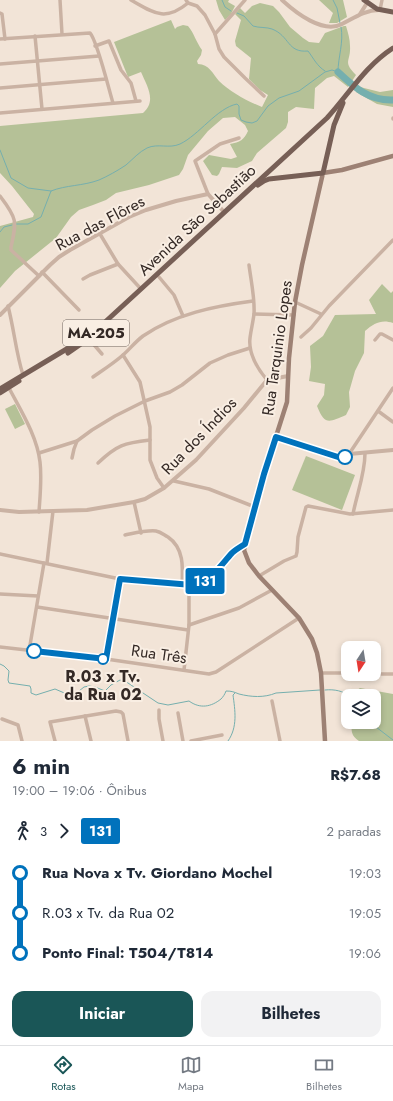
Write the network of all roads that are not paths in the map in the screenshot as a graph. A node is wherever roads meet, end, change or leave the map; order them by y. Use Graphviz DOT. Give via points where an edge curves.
graph roads {
  1 [pos="60,0"];
  2 [pos="131,0"];
  3 [pos="245,0"];
  4 [pos="282,0"];
  5 [pos="382,0"];
  6 [pos="365,1"];
  7 [pos="187,2"];
  8 [pos="382,10"];
  9 [pos="393,12"];
  10 [pos="0,13"];
  11 [pos="359,15"];
  12 [pos="62,34"];
  13 [pos="215,34"];
  14 [pos="35,36"];
  15 [pos="0,39"];
  16 [pos="5,39"];
  17 [pos="96,46"];
  18 [pos="393,48"];
  19 [pos="99,56"];
  20 [pos="37,60"];
  21 [pos="0,64"];
  22 [pos="106,79"];
  23 [pos="40,85"];
  24 [pos="0,88"];
  25 [pos="264,96"];
  26 [pos="344,100"];
  27 [pos="112,103"];
  28 [pos="42,109"];
  29 [pos="0,112"];
  30 [pos="327,118"];
  31 [pos="334,125"];
  32 [pos="239,138"];
  33 [pos="393,156"];
  34 [pos="275,166"];
  35 [pos="323,173"];
  36 [pos="280,178"];
  37 [pos="208,194"];
  38 [pos="0,196"];
  39 [pos="224,212"];
  40 [pos="100,234"];
  41 [pos="393,240"];
  42 [pos="118,264"];
  43 [pos="249,265"];
  44 [pos="41,274"];
  45 [pos="159,277"];
  46 [pos="83,279"];
  47 [pos="141,289"];
  48 [pos="253,301"];
  49 [pos="296,302"];
  50 [pos="8,306"];
  51 [pos="79,310"];
  52 [pos="254,314"];
  53 [pos="321,314"];
  54 [pos="0,315"];
  55 [pos="294,315"];
  56 [pos="183,316"];
  57 [pos="302,337"];
  58 [pos="89,339"];
  59 [pos="375,340"];
  60 [pos="393,340"];
  61 [pos="250,348"];
  62 [pos="102,354"];
  63 [pos="123,355"];
  64 [pos="23,375"];
  65 [pos="288,376"];
  66 [pos="93,377"];
  67 [pos="267,380"];
  68 [pos="9,388"];
  69 [pos="393,388"];
  70 [pos="0,389"];
  71 [pos="0,393"];
  72 [pos="145,401"];
  73 [pos="378,411"];
  74 [pos="393,422"];
  75 [pos="276,437"];
  76 [pos="150,440"];
  77 [pos="78,441"];
  78 [pos="393,450"];
  79 [pos="39,453"];
  80 [pos="365,453"];
  81 [pos="349,454"];
  82 [pos="72,458"];
  83 [pos="98,463"];
  84 [pos="174,481"];
  85 [pos="164,488"];
  86 [pos="134,502"];
  87 [pos="255,506"];
  88 [pos="0,510"];
  89 [pos="393,510"];
  90 [pos="53,511"];
  91 [pos="39,512"];
  92 [pos="353,514"];
  93 [pos="141,533"];
  94 [pos="125,535"];
  95 [pos="245,544"];
  96 [pos="0,554"];
  97 [pos="46,563"];
  98 [pos="259,576"];
  99 [pos="120,579"];
  100 [pos="182,585"];
  101 [pos="189,585"];
  102 [pos="272,590"];
  103 [pos="0,594"];
  104 [pos="38,596"];
  105 [pos="37,607"];
  106 [pos="113,618"];
  107 [pos="299,618"];
  108 [pos="188,625"];
  109 [pos="188,630"];
  110 [pos="0,646"];
  111 [pos="29,651"];
  112 [pos="106,659"];
  113 [pos="184,670"];
  114 [pos="321,673"];
  115 [pos="341,673"];
  116 [pos="381,674"];
  117 [pos="393,674"];
  118 [pos="272,701"];
  119 [pos="159,710"];
  120 [pos="178,713"];
  121 [pos="85,716"];
  122 [pos="2,719"];
  123 [pos="222,735"];
  124 [pos="22,741"];
  125 [pos="55,741"];
  126 [pos="91,741"];
  127 [pos="128,741"];
  128 [pos="163,741"];
  129 [pos="183,741"];
  130 [pos="191,741"];
  131 [pos="280,741"];
  132 [pos="325,741"];
  1 -- 12 [label="street"];
  2 -- 7 [label="street" via="162,14 178,11"];
  3 -- 13 [label="street"];
  4 -- 11 [label="street" via="319,25 329,27 340,25"];
  5 -- 8 [label="street"];
  6 -- 8 [label="main road"];
  6 -- 11 [label="street" via="364,9"];
  7 -- 13 [label="street" via="200,8"];
  8 -- 9 [label="main road"];
  8 -- 11 [label="street"];
  10 -- 16 [label="street"];
  12 -- 14 [label="street"];
  12 -- 17 [label="street" via="87,32 91,34"];
  13 -- 25 [label="street" via="224,57"];
  14 -- 16 [label="street"];
  14 -- 20 [label="street"];
  15 -- 16 [label="street"];
  17 -- 19 [label="street"];
  17 -- 27 [label="street" via="109,41 138,101"];
  18 -- 26 [label="main road, Avenida São Sebastião / MA-205" via="374,63"];
  19 -- 20 [label="street"];
  19 -- 22 [label="street"];
  20 -- 21 [label="street"];
  20 -- 23 [label="street"];
  22 -- 23 [label="street"];
  22 -- 27 [label="street"];
  23 -- 24 [label="street"];
  23 -- 28 [label="street"];
  26 -- 30 [label="main road, Avenida São Sebastião / MA-205"];
  26 -- 31 [label="main road, Rua Tarquinio Lopes"];
  27 -- 28 [label="street"];
  28 -- 29 [label="street"];
  30 -- 31 [label="main road" via="333,120"];
  30 -- 34 [label="main road, Avenida São Sebastião / MA-205"];
  31 -- 35 [label="main road, Rua Tarquinio Lopes"];
  32 -- 37 [label="street" via="220,144 195,162"];
  33 -- 35 [label="main road"];
  34 -- 36 [label="main road" via="274,174"];
  34 -- 39 [label="main road, Avenida São Sebastião / MA-205"];
  35 -- 36 [label="main road"];
  35 -- 49 [label="main road, Rua Tarquinio Lopes"];
  36 -- 45 [label="main road, Avenida São Sebastião / MA-205" via="261,182"];
  37 -- 39 [label="street"];
  37 -- 40 [label="street, Rua das Flôres" via="146,210"];
  38 -- 44 [label="street" via="14,218 12,250"];
  39 -- 47 [label="main road, Avenida São Sebastião / MA-205"];
  40 -- 42 [label="street"];
  40 -- 44 [label="street, Rua das Flôres" via="59,257"];
  41 -- 53 [label="street"];
  42 -- 46 [label="street"];
  42 -- 47 [label="street"];
  43 -- 48 [label="street"];
  44 -- 50 [label="street, Rua das Flôres"];
  44 -- 51 [label="street"];
  45 -- 56 [label="street" via="174,295"];
  45 -- 58 [label="main road, Avenida São Sebastião / MA-205"];
  47 -- 64 [label="main road, Avenida São Sebastião / MA-205" via="88,336"];
  48 -- 52 [label="street"];
  48 -- 56 [label="street" via="220,306"];
  49 -- 53 [label="street"];
  49 -- 55 [label="main road, Rua Tarquinio Lopes"];
  50 -- 54 [label="street, Rua das Flôres"];
  50 -- 64 [label="street"];
  52 -- 55 [label="street"];
  52 -- 61 [label="street"];
  53 -- 57 [label="street"];
  55 -- 65 [label="main road, Rua Tarquinio Lopes"];
  56 -- 63 [label="street" via="151,331"];
  58 -- 62 [label="street"];
  58 -- 68 [label="main road, Avenida São Sebastião / MA-205"];
  59 -- 60 [label="street" via="382,334"];
  61 -- 67 [label="street" via="255,362"];
  61 -- 72 [label="street" via="219,358 170,392"];
  63 -- 66 [label="street"];
  63 -- 72 [label="street" via="136,375"];
  64 -- 70 [label="main road, Avenida São Sebastião / MA-205"];
  65 -- 67 [label="street"];
  65 -- 75 [label="main road, Rua Tarquinio Lopes" via="287,402"];
  67 -- 84 [label="street, Rua dos Índios" via="244,408"];
  68 -- 71 [label="main road, Avenida São Sebastião / MA-205"];
  68 -- 79 [label="street"];
  69 -- 73 [label="street"];
  72 -- 76 [label="street"];
  72 -- 77 [label="street" via="115,416"];
  73 -- 74 [label="street"];
  73 -- 81 [label="street"];
  75 -- 81 [label="street" via="338,457"];
  75 -- 87 [label="main road, Rua Tarquinio Lopes"];
  76 -- 83 [label="street" via="115,448"];
  76 -- 85 [label="street" via="150,460"];
  77 -- 79 [label="street"];
  77 -- 82 [label="street"];
  78 -- 80 [label="street"];
  79 -- 91 [label="street"];
  80 -- 81 [label="street"];
  80 -- 92 [label="street"];
  84 -- 85 [label="street, Rua dos Índios"];
  84 -- 87 [label="street" via="209,489"];
  85 -- 86 [label="street, Rua dos Índios"];
  86 -- 90 [label="street, Rua dos Índios" via="87,510"];
  86 -- 93 [label="street"];
  87 -- 95 [label="main road, Rua Tarquinio Lopes"];
  88 -- 91 [label="street, Rua dos Índios"];
  89 -- 92 [label="street"];
  90 -- 91 [label="street, Rua dos Índios"];
  90 -- 97 [label="street"];
  92 -- 98 [label="street" via="306,507 296,556"];
  93 -- 94 [label="street"];
  93 -- 100 [label="street" via="161,533 178,546 182,560"];
  95 -- 98 [label="main road, Rua Tarquinio Lopes" via="246,559"];
  95 -- 101 [label="street" via="233,552 209,578 197,585"];
  96 -- 97 [label="street"];
  97 -- 99 [label="street"];
  97 -- 104 [label="street"];
  98 -- 102 [label="main road, Rua Tarquinio Lopes"];
  99 -- 100 [label="street"];
  99 -- 106 [label="street"];
  100 -- 101 [label="street"];
  101 -- 108 [label="street"];
  102 -- 107 [label="main road, Rua Tarquinio Lopes"];
  102 -- 108 [label="street" via="239,608"];
  103 -- 104 [label="street"];
  104 -- 105 [label="street"];
  105 -- 106 [label="street"];
  105 -- 111 [label="street"];
  106 -- 109 [label="street"];
  106 -- 112 [label="street"];
  107 -- 113 [label="street, Rua Três" via="216,672 209,674"];
  107 -- 114 [label="main road, Rua Tarquinio Lopes" via="312,639"];
  108 -- 109 [label="street"];
  109 -- 113 [label="street"];
  110 -- 111 [label="street, Rua Três"];
  111 -- 112 [label="street, Rua Três"];
  112 -- 113 [label="street, Rua Três"];
  114 -- 115 [label="street"];
  114 -- 132 [label="main road, Rua Tarquinio Lopes"];
  116 -- 117 [label="street"];
  118 -- 131 [label="street"];
  119 -- 128 [label="street"];
  120 -- 129 [label="street"];
  121 -- 125 [label="street" via="50,722"];
  121 -- 126 [label="street"];
  121 -- 127 [label="street" via="121,712"];
  122 -- 124 [label="street" via="18,725"];
  123 -- 130 [label="street"];
}
